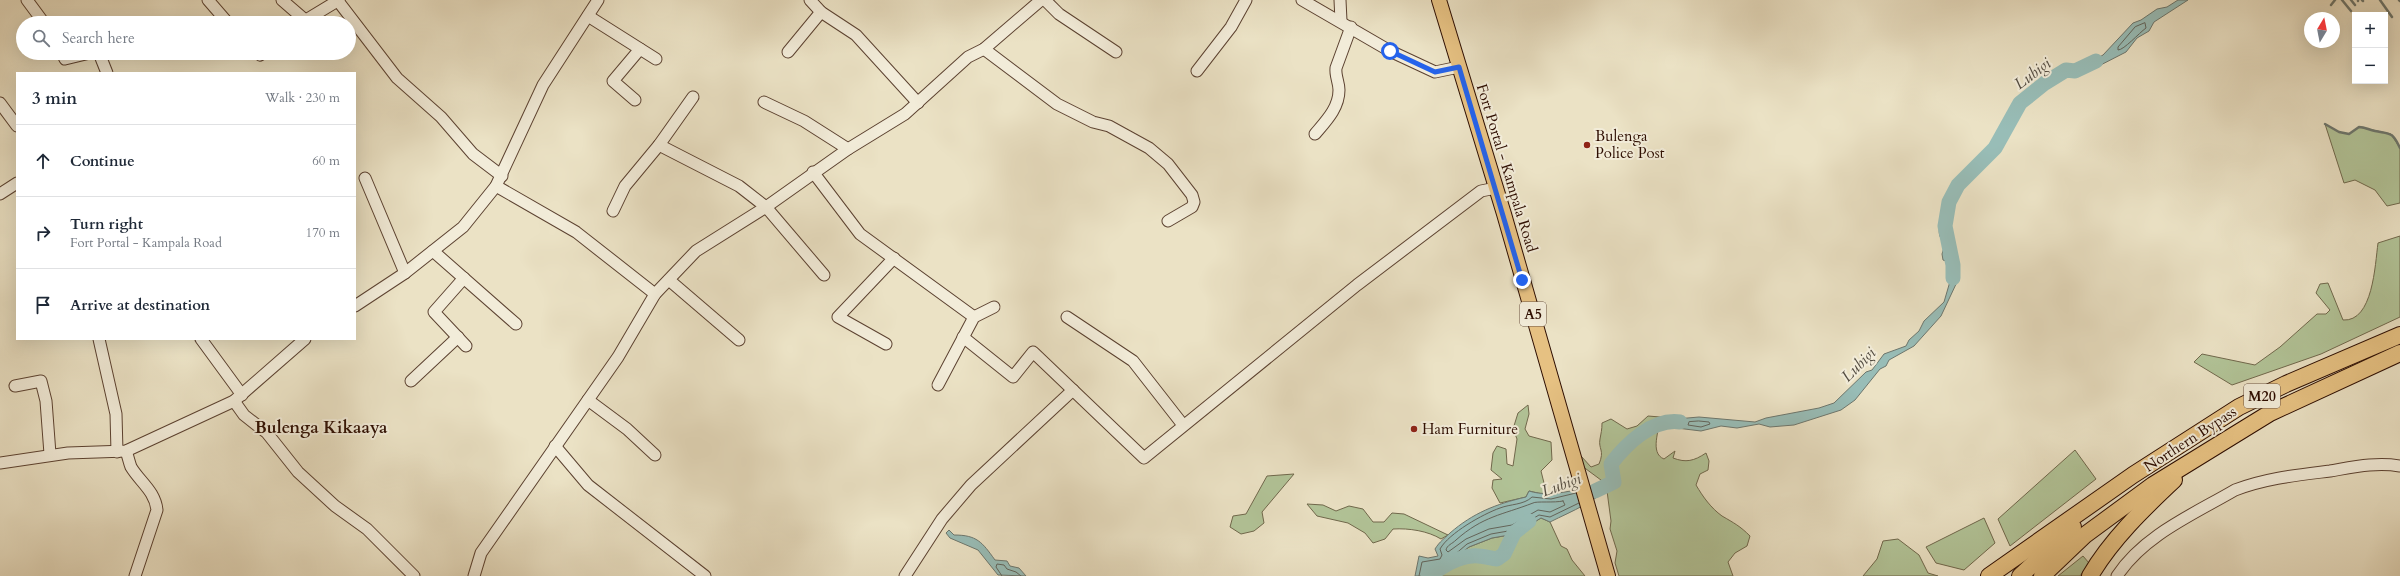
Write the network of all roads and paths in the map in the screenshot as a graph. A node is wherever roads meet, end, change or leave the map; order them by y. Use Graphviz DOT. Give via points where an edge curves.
graph roads {
  1 [pos="27,0"];
  2 [pos="208,0"];
  3 [pos="282,0"];
  4 [pos="598,0"];
  5 [pos="810,0"];
  6 [pos="1041,0"];
  7 [pos="1045,0"];
  8 [pos="1246,0"];
  9 [pos="1302,0"];
  10 [pos="1340,0"];
  11 [pos="1439,0"];
  12 [pos="339,1"];
  13 [pos="821,12"];
  14 [pos="39,16"];
  15 [pos="222,16"];
  16 [pos="298,16"];
  17 [pos="312,16"];
  18 [pos="350,16"];
  19 [pos="588,16"];
  20 [pos="1341,21"];
  21 [pos="356,24"];
  22 [pos="1351,27"];
  23 [pos="640,49"];
  24 [pos="984,49"];
  25 [pos="788,52"];
  26 [pos="1116,52"];
  27 [pos="656,59"];
  28 [pos="101,60"];
  29 [pos="1459,67"];
  30 [pos="1197,71"];
  31 [pos="107,72"];
  32 [pos="693,97"];
  33 [pos="636,100"];
  34 [pos="764,102"];
  35 [pos="0,103"];
  36 [pos="918,103"];
  37 [pos="16,125"];
  38 [pos="1315,134"];
  39 [pos="659,145"];
  40 [pos="848,149"];
  41 [pos="813,172"];
  42 [pos="365,178"];
  43 [pos="499,181"];
  44 [pos="15,188"];
  45 [pos="1496,188"];
  46 [pos="0,194"];
  47 [pos="766,207"];
  48 [pos="613,211"];
  49 [pos="1168,221"];
  50 [pos="433,251"];
  51 [pos="894,258"];
  52 [pos="405,273"];
  53 [pos="824,275"];
  54 [pos="464,278"];
  55 [pos="669,280"];
  56 [pos="655,294"];
  57 [pos="356,305"];
  58 [pos="994,307"];
  59 [pos="974,316"];
  60 [pos="1067,317"];
  61 [pos="516,324"];
  62 [pos="2400,335"];
  63 [pos="458,337"];
  64 [pos="963,337"];
  65 [pos="99,340"];
  66 [pos="202,340"];
  67 [pos="304,340"];
  68 [pos="739,340"];
  69 [pos="886,344"];
  70 [pos="466,346"];
  71 [pos="2400,353"];
  72 [pos="411,381"];
  73 [pos="938,385"];
  74 [pos="15,386"];
  75 [pos="1073,390"];
  76 [pos="238,398"];
  77 [pos="588,400"];
  78 [pos="2270,413"];
  79 [pos="1184,425"];
  80 [pos="556,446"];
  81 [pos="0,451"];
  82 [pos="122,452"];
  83 [pos="50,454"];
  84 [pos="655,455"];
  85 [pos="1,463"];
  86 [pos="2400,466"];
  87 [pos="2133,475"];
  88 [pos="135,576"];
  89 [pos="414,576"];
  90 [pos="474,576"];
  91 [pos="705,576"];
  92 [pos="905,576"];
  93 [pos="1608,576"];
  94 [pos="1989,576"];
  95 [pos="2020,576"];
  96 [pos="2042,576"];
  97 [pos="2090,576"];
  98 [pos="2117,576"];
  1 -- 14 [label="street"];
  2 -- 15 [label="street"];
  3 -- 16 [label="street"];
  4 -- 19 [label="street"];
  5 -- 13 [label="street"];
  6 -- 24 [label="street"];
  7 -- 26 [label="street" via="1064,18"];
  8 -- 30 [label="street" via="1232,27"];
  9 -- 20 [label="street"];
  10 -- 20 [label="street"];
  11 -- 29 [label="main road, Fort Portal - Kampala Road / A5"];
  12 -- 17 [label="street"];
  12 -- 18 [label="street"];
  13 -- 25 [label="street"];
  13 -- 36 [label="street" via="856,35"];
  19 -- 23 [label="street"];
  19 -- 43 [label="street" via="543,85"];
  20 -- 22 [label="street"];
  21 -- 43 [label="street" via="397,78 441,117"];
  22 -- 29 [label="street" via="1390,51 1435,72"];
  22 -- 38 [label="street" via="1336,68 1339,91 1336,105"];
  23 -- 27 [label="street"];
  23 -- 33 [label="street" via="613,81"];
  24 -- 36 [label="street" via="968,57"];
  24 -- 49 [label="street" via="1057,104 1093,122 1109,126 1150,148 1168,164 1192,195 1194,202 1192,207"];
  28 -- 31 [label="street"];
  29 -- 45 [label="main road, Fort Portal - Kampala Road / A5"];
  32 -- 39 [label="street"];
  34 -- 40 [label="street" via="804,120"];
  35 -- 37 [label="street"];
  36 -- 40 [label="street" via="905,114"];
  39 -- 47 [label="street" via="739,186"];
  39 -- 48 [label="street" via="625,186"];
  40 -- 41 [label="street"];
  41 -- 47 [label="street"];
  41 -- 51 [label="street" via="860,234"];
  42 -- 52 [label="street"];
  43 -- 50 [label="street" via="463,227"];
  43 -- 56 [label="street" via="576,232"];
  44 -- 46 [label="street"];
  45 -- 79 [label="street" via="1481,191 1375,271"];
  45 -- 93 [label="main road, Fort Portal - Kampala Road / A5"];
  47 -- 53 [label="street"];
  47 -- 55 [label="street" via="696,251"];
  50 -- 52 [label="street"];
  50 -- 54 [label="street"];
  51 -- 59 [label="street"];
  51 -- 69 [label="street" via="838,317"];
  52 -- 57 [label="street"];
  54 -- 61 [label="street"];
  54 -- 63 [label="street" via="434,312"];
  55 -- 56 [label="street"];
  55 -- 68 [label="street"];
  56 -- 77 [label="street" via="618,357"];
  58 -- 59 [label="street"];
  59 -- 64 [label="street"];
  60 -- 79 [label="street" via="1133,361"];
  62 -- 87 [label="highway, Northern Bypass / M20" via="2239,407"];
  63 -- 70 [label="street"];
  63 -- 72 [label="street"];
  64 -- 73 [label="street"];
  64 -- 75 [label="street" via="1013,377 1033,352"];
  65 -- 82 [label="street"];
  66 -- 76 [label="street"];
  67 -- 76 [label="street"];
  71 -- 78 [label="highway, M20"];
  74 -- 83 [label="street" via="41,381 46,401"];
  75 -- 79 [label="street" via="1144,458"];
  75 -- 92 [label="street" via="970,485 942,519"];
  76 -- 82 [label="street"];
  76 -- 89 [label="street" via="244,415 268,433 298,472 335,506 367,529"];
  77 -- 80 [label="street"];
  77 -- 84 [label="street" via="627,429"];
  78 -- 96 [label="highway" via="2153,485 2086,535"];
  78 -- 97 [label="highway" via="2177,477 2100,558"];
  80 -- 90 [label="street" via="481,553"];
  80 -- 91 [label="street" via="588,485"];
  81 -- 85 [label="street"];
  82 -- 83 [label="street"];
  82 -- 88 [label="street" via="156,502 156,510"];
  83 -- 85 [label="street"];
  86 -- 98 [label="street" via="2368,465 2285,476 2235,490 2158,536 2126,562"];
  87 -- 94 [label="highway"];
  87 -- 95 [label="highway"];
}
